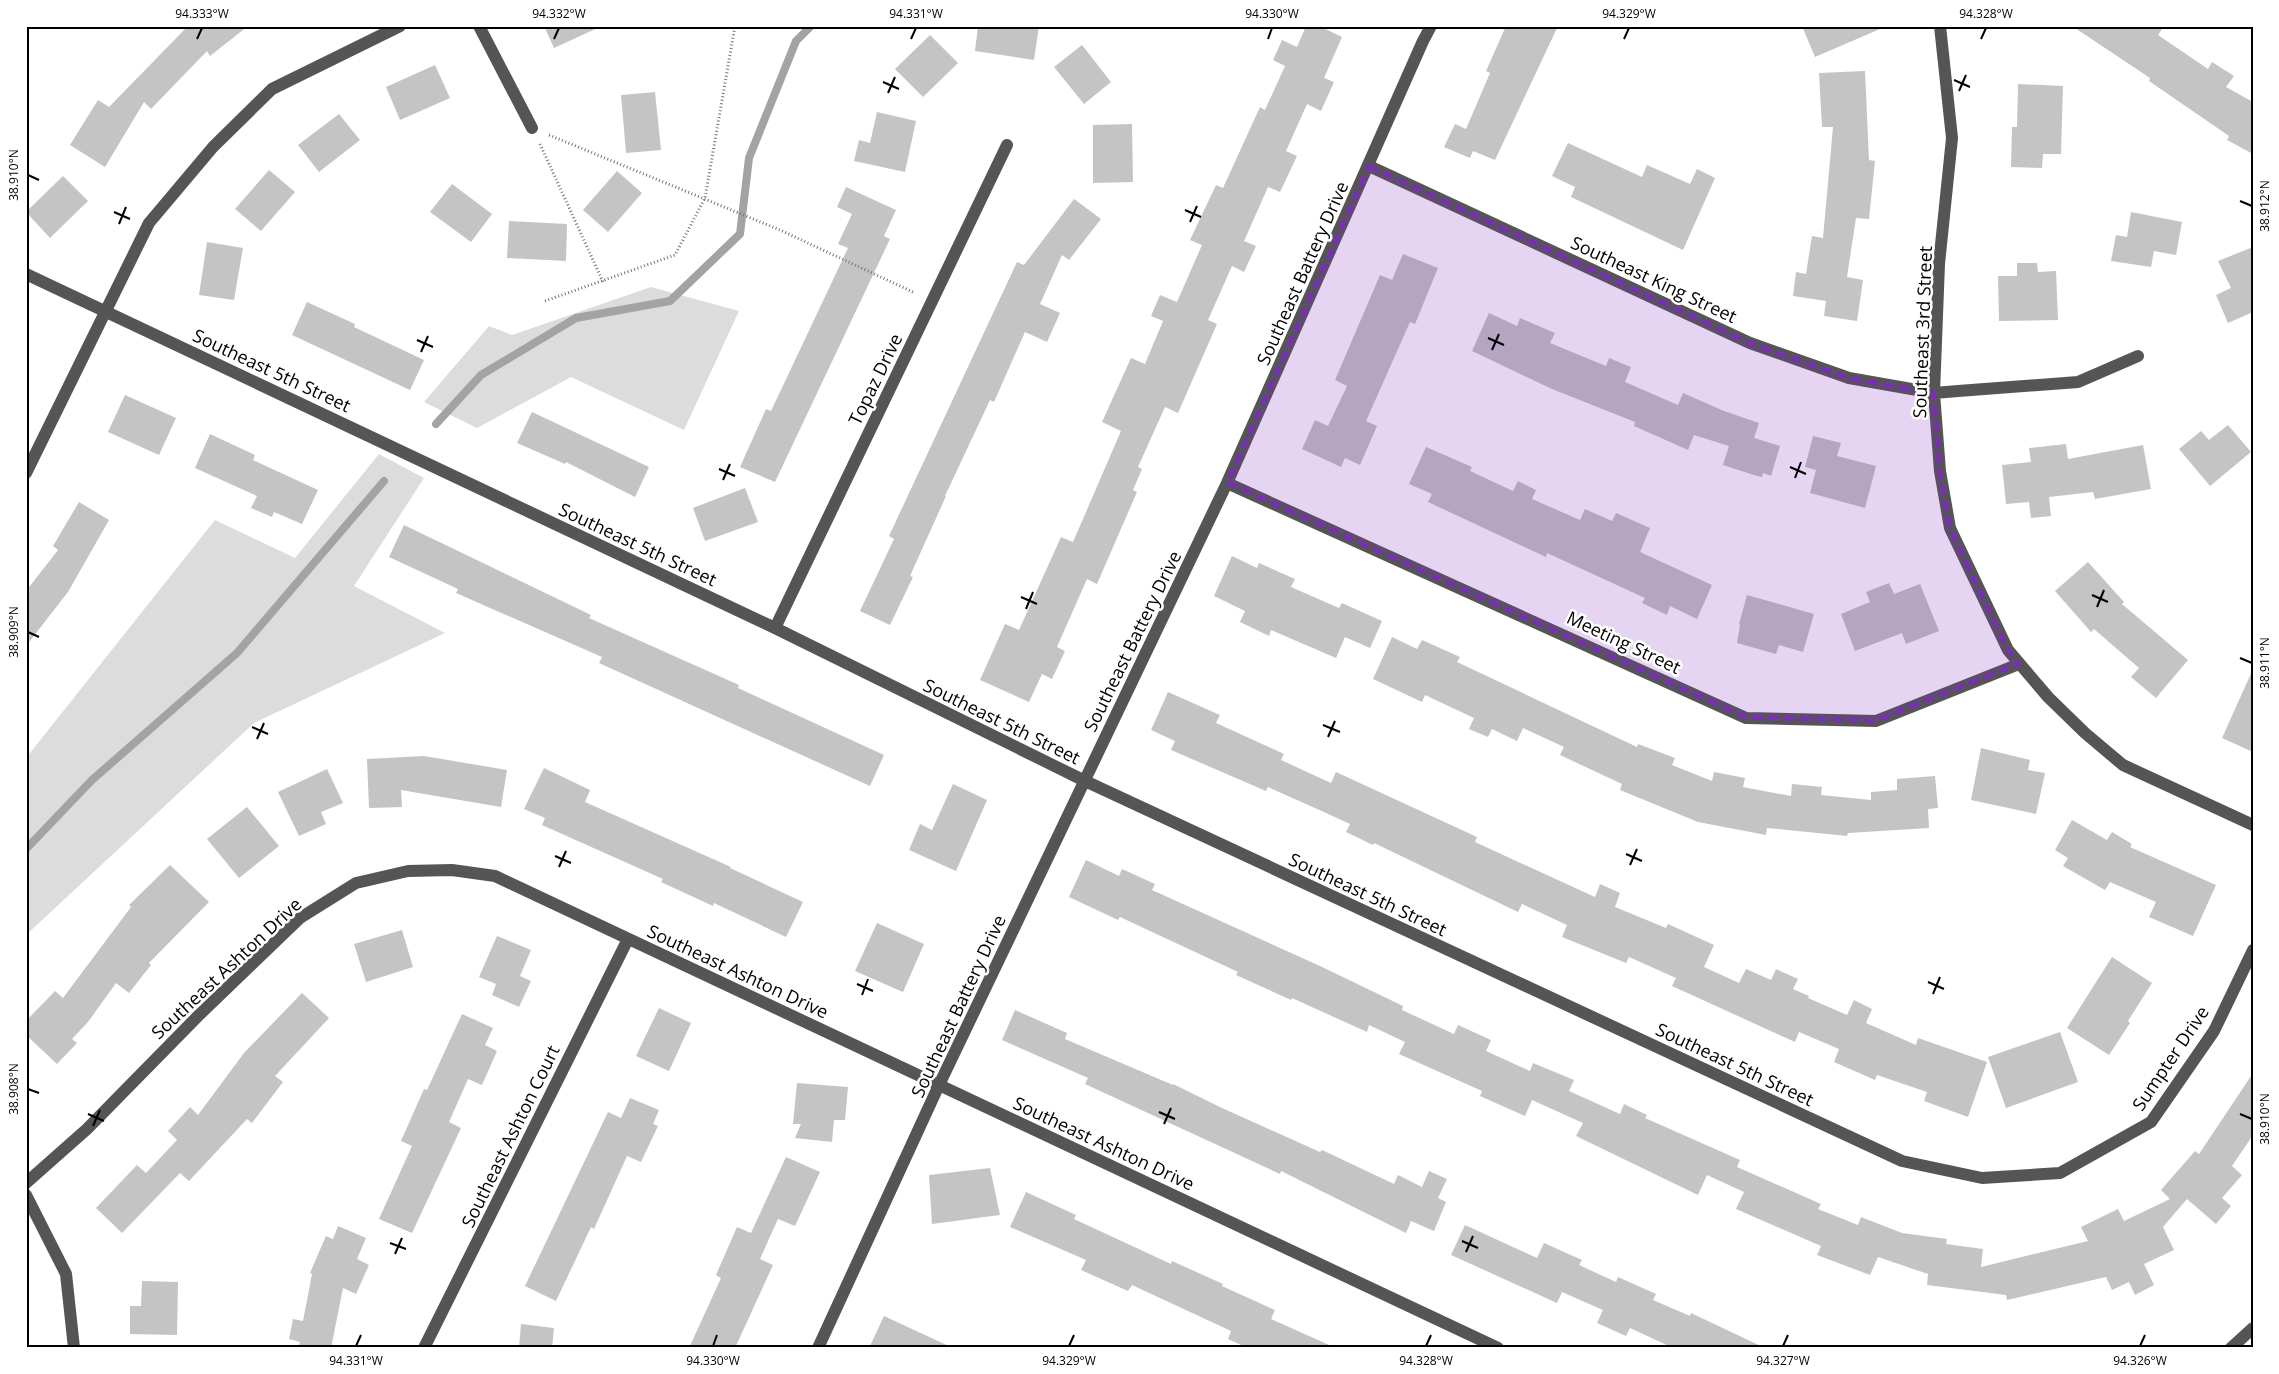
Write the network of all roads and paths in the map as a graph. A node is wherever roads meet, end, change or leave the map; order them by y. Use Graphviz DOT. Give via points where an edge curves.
graph roads {
  1 [pos="400,26"];
  2 [pos="479,26"];
  3 [pos="735,26"];
  4 [pos="1431,26"];
  5 [pos="1940,26"];
  6 [pos="532,128"];
  7 [pos="1007,145"];
  8 [pos="1369,166"];
  9 [pos="705,198"];
  10 [pos="26,274"];
  11 [pos="603,282"];
  12 [pos="545,301"];
  13 [pos="932,301"];
  14 [pos="106,311"];
  15 [pos="2138,356"];
  16 [pos="1934,393"];
  17 [pos="26,473"];
  18 [pos="1227,483"];
  19 [pos="774,628"];
  20 [pos="2019,664"];
  21 [pos="1084,781"];
  22 [pos="2253,825"];
  23 [pos="628,939"];
  24 [pos="2253,950"];
  25 [pos="939,1085"];
  26 [pos="1972,1176"];
  27 [pos="26,1183"];
  28 [pos="26,1195"];
  29 [pos="2253,1328"];
  30 [pos="74,1348"];
  31 [pos="424,1348"];
  32 [pos="818,1348"];
  33 [pos="1498,1348"];
  34 [pos="2231,1348"];
  1 -- 14 [label="street" via="272,89 212,146 149,223"];
  2 -- 6 [label="street"];
  3 -- 9 [label="path"];
  4 -- 8 [label="street, Southeast Battery Drive"];
  5 -- 16 [label="street, Southeast 3rd Street" via="1952,138 1939,264"];
  6 -- 9 [label="path"];
  6 -- 11 [label="path"];
  7 -- 13 [label="street, Topaz Drive"];
  8 -- 16 [label="street, Southeast King Street" via="1750,343 1849,378"];
  8 -- 18 [label="street, Southeast Battery Drive"];
  9 -- 11 [label="path" via="675,255"];
  9 -- 13 [label="path"];
  10 -- 14 [label="street, Southeast 5th Street"];
  11 -- 12 [label="path"];
  13 -- 19 [label="street, Topaz Drive"];
  14 -- 17 [label="street"];
  14 -- 19 [label="street, Southeast 5th Street"];
  15 -- 16 [label="street, Southeast King Street" via="2078,382"];
  16 -- 20 [label="street, Southeast 3rd Street" via="1940,471 1950,528 2008,650"];
  18 -- 20 [label="street, Meeting Street" via="1746,718 1876,721"];
  18 -- 21 [label="street, Southeast Battery Drive"];
  19 -- 21 [label="street, Southeast 5th Street"];
  20 -- 22 [label="street, Southeast 3rd Street" via="2078,727 2123,765"];
  21 -- 25 [label="street, Southeast Battery Drive"];
  21 -- 26 [label="street, Southeast 5th Street" via="1902,1161"];
  23 -- 25 [label="street, Southeast Ashton Drive"];
  23 -- 27 [label="street, Southeast Ashton Drive" via="494,876 452,870 408,871 356,883 300,918 87,1129"];
  23 -- 31 [label="street, Southeast Ashton Court"];
  24 -- 26 [label="street, Sumpter Drive" via="2214,1031 2150,1122 2060,1173"];
  25 -- 32 [label="street, Southeast Battery Drive"];
  25 -- 33 [label="street, Southeast Ashton Drive"];
  28 -- 30 [label="street" via="66,1274"];
  29 -- 34 [label="street"];
}
